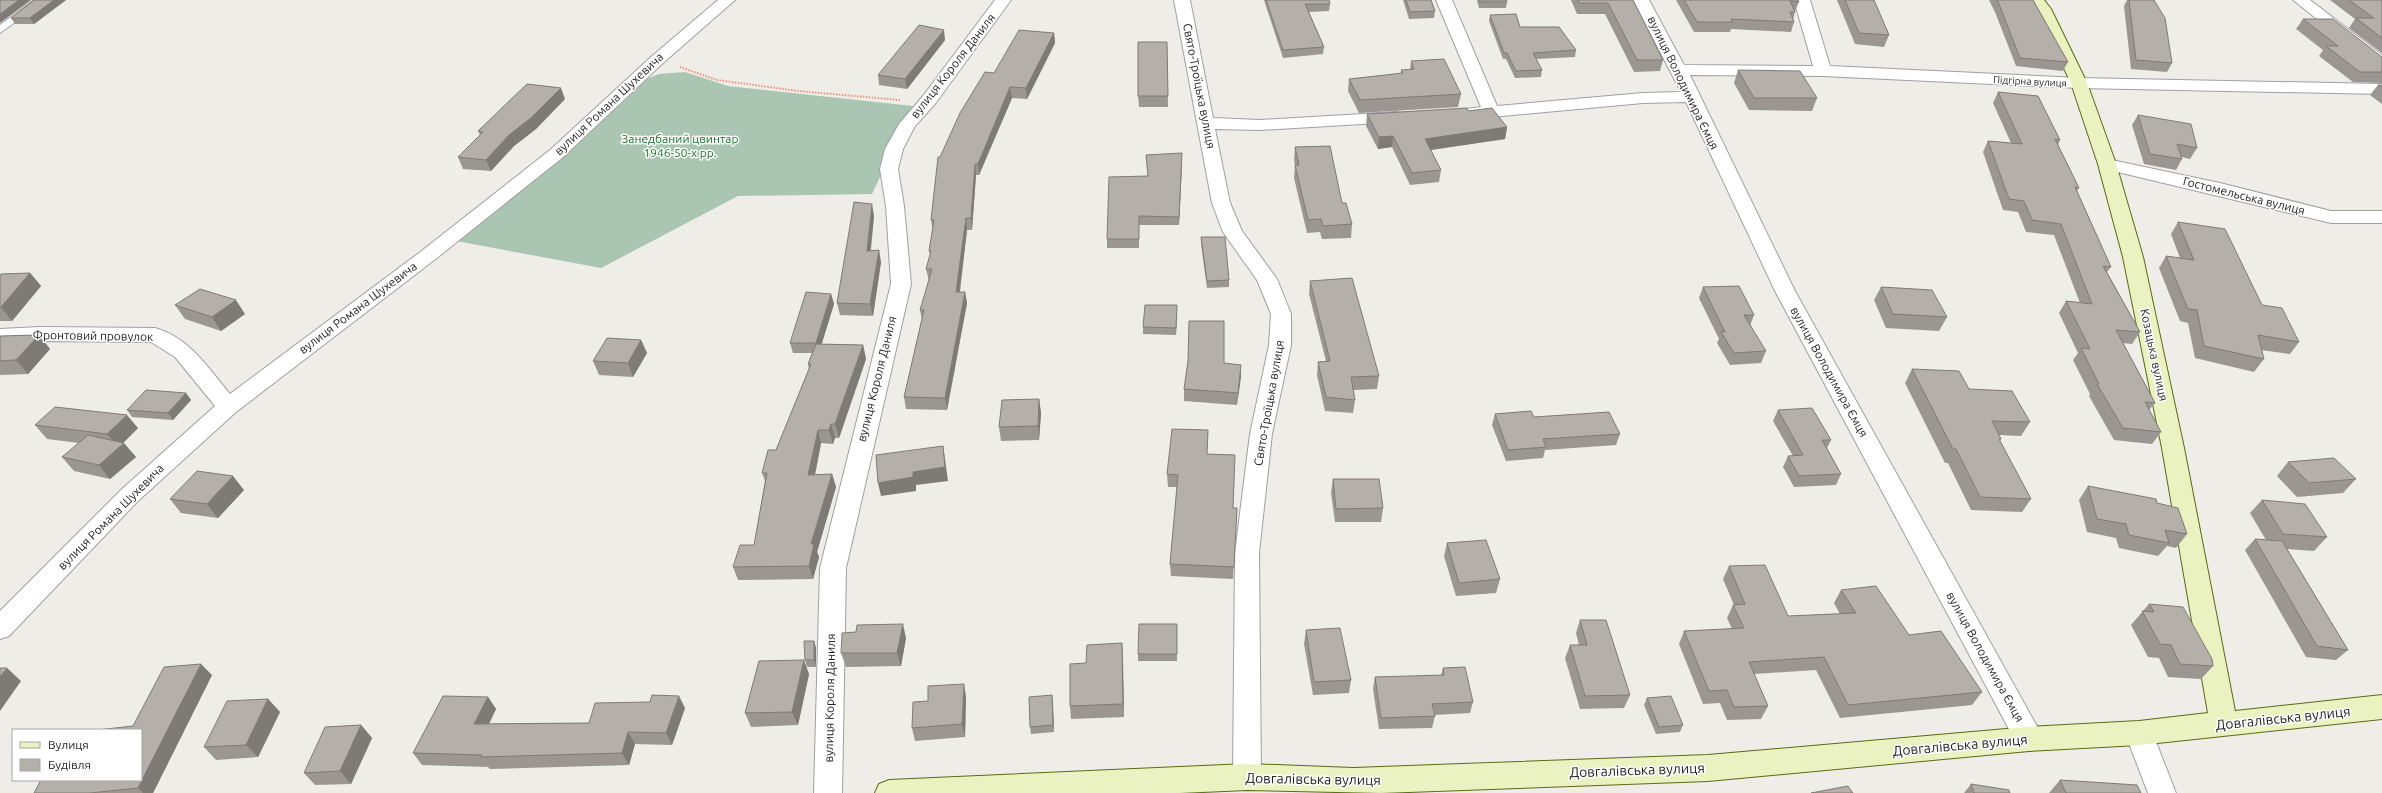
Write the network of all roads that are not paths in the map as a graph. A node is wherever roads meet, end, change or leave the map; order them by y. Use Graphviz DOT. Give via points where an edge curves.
graph roads {
  1 [pos="41,0"];
  2 [pos="727,0"];
  3 [pos="1003,0"];
  4 [pos="1182,0"];
  5 [pos="1444,0"];
  6 [pos="1641,0"];
  7 [pos="1802,0"];
  8 [pos="2036,0"];
  9 [pos="2301,0"];
  10 [pos="0,30"];
  11 [pos="2382,63"];
  12 [pos="1679,70"];
  13 [pos="1823,71"];
  14 [pos="2079,83"];
  15 [pos="2382,89"];
  16 [pos="1690,97"];
  17 [pos="1492,112"];
  18 [pos="1452,114"];
  19 [pos="1412,116"];
  20 [pos="1206,123"];
  21 [pos="2107,164"];
  22 [pos="2382,217"];
  23 [pos="0,336"];
  24 [pos="228,407"];
  25 [pos="0,628"];
  26 [pos="2382,707"];
  27 [pos="2224,724"];
  28 [pos="2139,733"];
  29 [pos="2029,739"];
  30 [pos="1247,778"];
  31 [pos="1353,787"];
  32 [pos="828,793"];
  33 [pos="889,793"];
  34 [pos="2162,793"];
  1 -- 10 [label="lane"];
  2 -- 24 [label="street, вулиця Романа Шухевича" via="657,60 556,154 426,257"];
  3 -- 32 [label="street, вулиця Короля Даниля" via="929,100 908,124 894,149 889,169 895,206 901,284 833,568"];
  4 -- 20 [label="street, Свято-Троїцька вулиця"];
  5 -- 17 [label="street"];
  6 -- 12 [label="street, вулиця Володимира Ємця"];
  7 -- 13 [label="street"];
  8 -- 14 [label="street, Козацька вулиця" via="2043,9"];
  9 -- 11 [label="street"];
  12 -- 13 [label="street, Підгірна вулиця"];
  12 -- 16 [label="street, вулиця Володимира Ємця"];
  13 -- 14 [label="street, Підгірна вулиця"];
  14 -- 15 [label="street, Підгірна вулиця"];
  14 -- 21 [label="street, Козацька вулиця"];
  16 -- 17 [label="street" via="1643,98"];
  16 -- 29 [label="street, вулиця Володимира Ємця" via="1785,291"];
  17 -- 18 [label="street"];
  19 -- 20 [label="street" via="1260,125"];
  20 -- 30 [label="street, Свято-Троїцька вулиця" via="1221,203 1228,224 1267,279 1280,314 1280,345 1261,434 1247,554"];
  21 -- 22 [label="street, Гостомельська вулиця" via="2220,188 2331,217"];
  21 -- 27 [label="street, Козацька вулиця" via="2133,257 2172,440"];
  23 -- 24 [label="street, Фронтовий провулок" via="155,335 183,352"];
  24 -- 25 [label="street, вулиця Романа Шухевича" via="130,495"];
  26 -- 27 [label="street, Довгалівська вулиця"];
  27 -- 28 [label="street, Довгалівська вулиця"];
  28 -- 29 [label="street, Довгалівська вулиця"];
  28 -- 34 [label="street"];
  29 -- 31 [label="street, Довгалівська вулиця" via="1708,768"];
  30 -- 31 [label="street, Довгалівська вулиця"];
  30 -- 33 [label="street, Довгалівська вулиця"];
}
